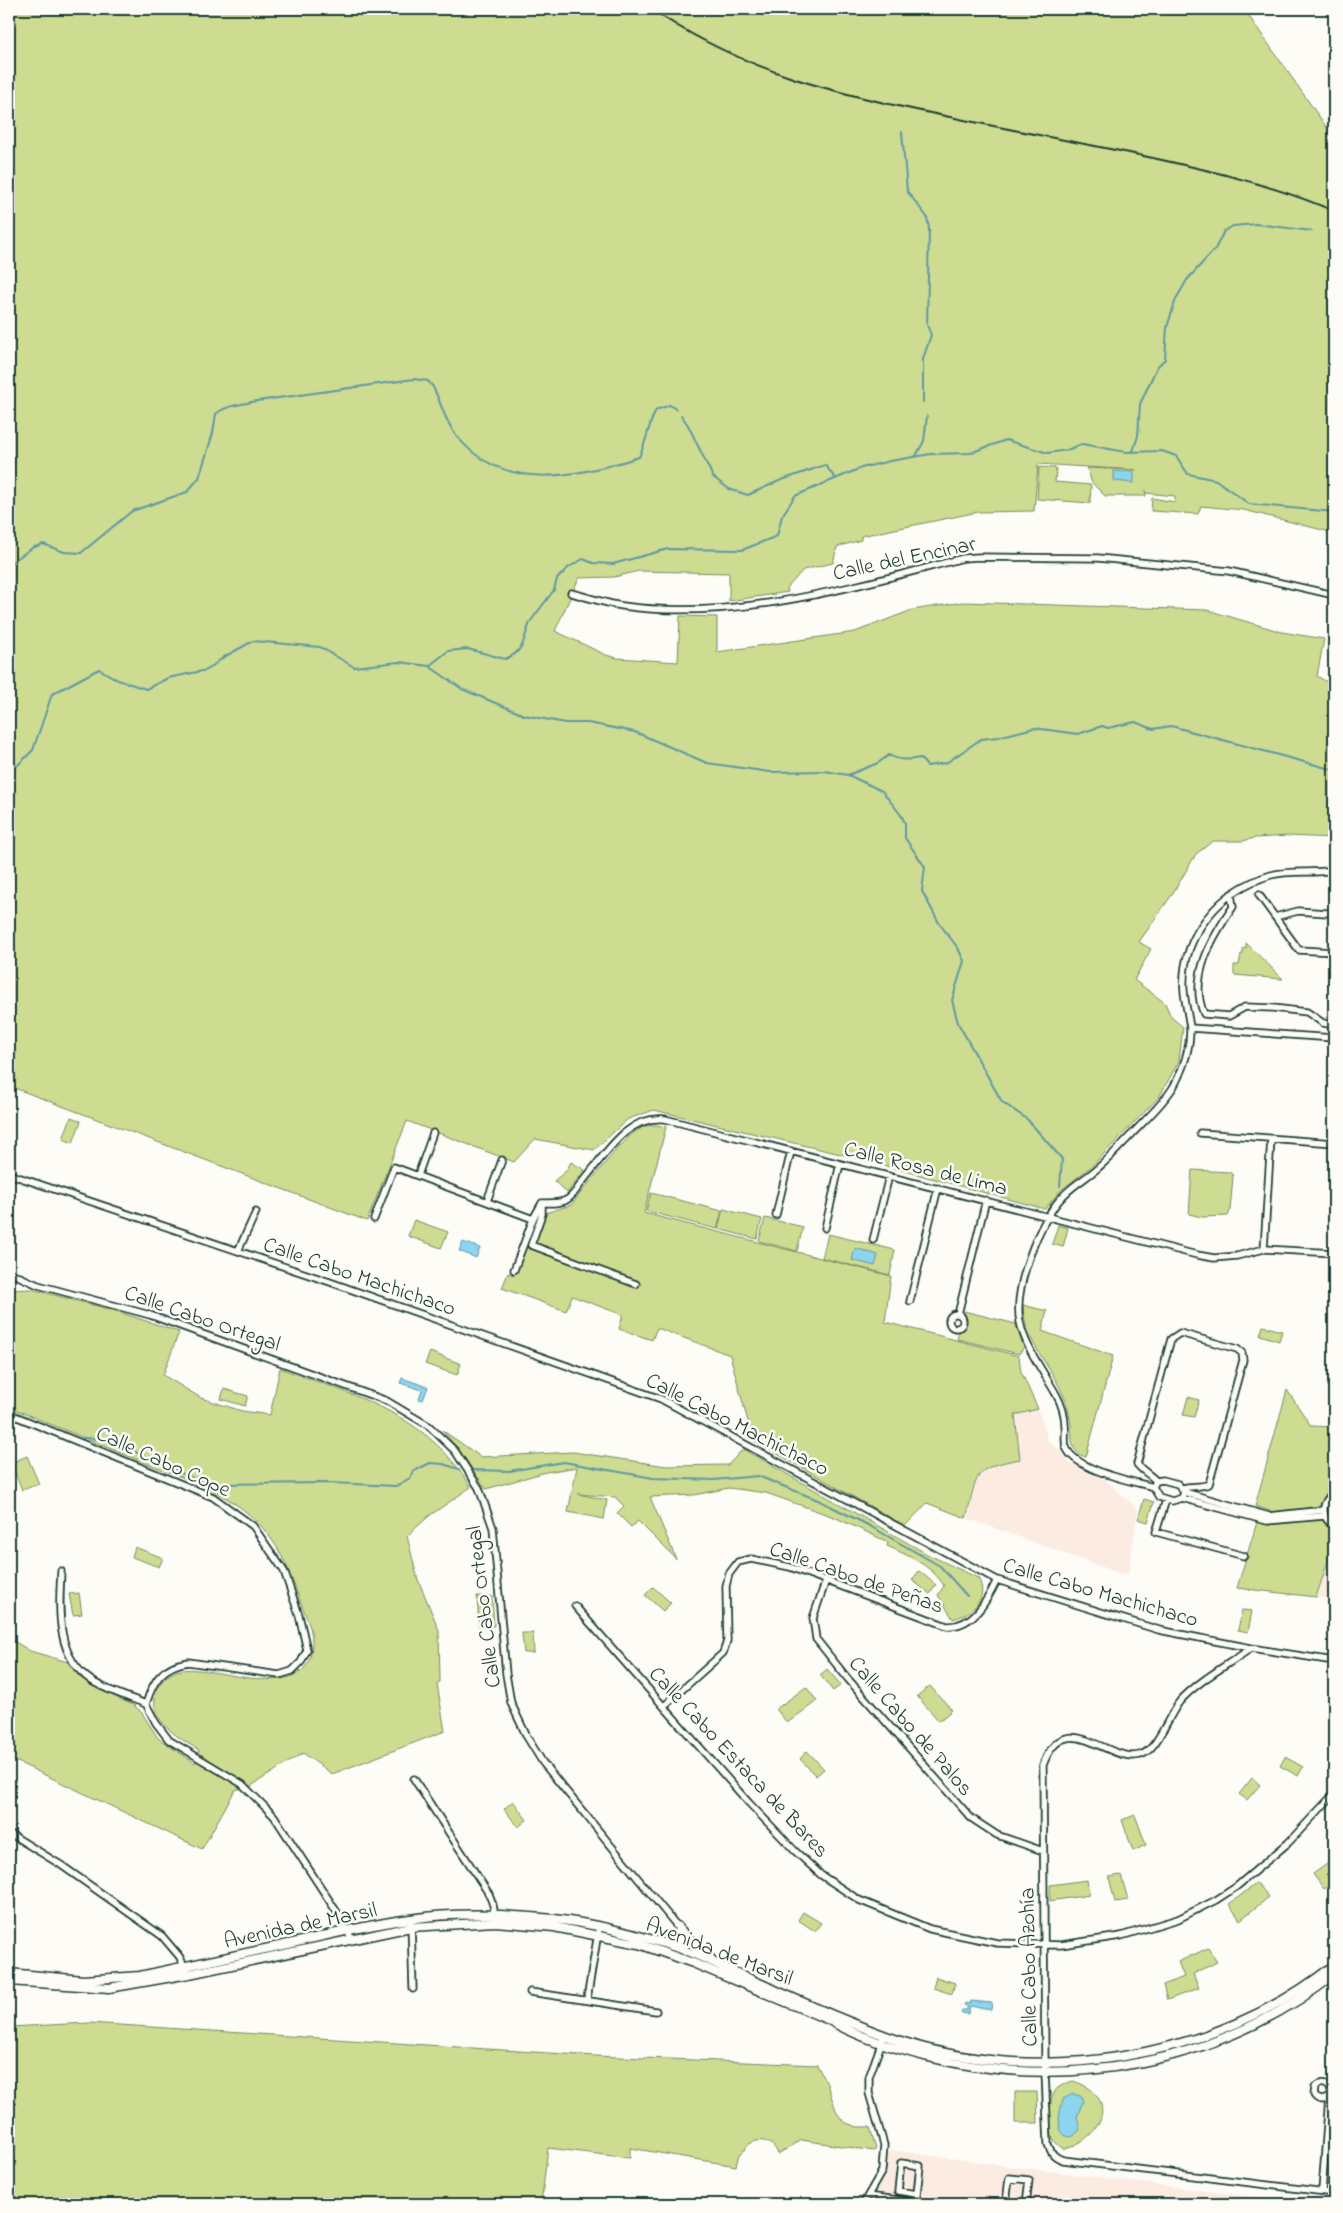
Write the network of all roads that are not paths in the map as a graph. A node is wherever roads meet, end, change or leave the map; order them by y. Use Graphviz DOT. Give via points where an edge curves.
graph roads {
  1 [pos="571,593"];
  2 [pos="1334,595"];
  3 [pos="1334,870"];
  4 [pos="1231,894"];
  5 [pos="1259,895"];
  6 [pos="1334,911"];
  7 [pos="1276,917"];
  8 [pos="1334,952"];
  9 [pos="1334,1025"];
  10 [pos="1190,1028"];
  11 [pos="1334,1038"];
  12 [pos="1200,1132"];
  13 [pos="433,1133"];
  14 [pos="1271,1139"];
  15 [pos="1334,1143"];
  16 [pos="791,1151"];
  17 [pos="502,1160"];
  18 [pos="840,1164"];
  19 [pos="9,1174"];
  20 [pos="418,1175"];
  21 [pos="889,1176"];
  22 [pos="938,1188"];
  23 [pos="986,1200"];
  24 [pos="487,1201"];
  25 [pos="542,1203"];
  26 [pos="256,1212"];
  27 [pos="776,1215"];
  28 [pos="1048,1217"];
  29 [pos="533,1218"];
  30 [pos="374,1219"];
  31 [pos="825,1228"];
  32 [pos="873,1240"];
  33 [pos="1264,1249"];
  34 [pos="238,1251"];
  35 [pos="1334,1253"];
  36 [pos="514,1270"];
  37 [pos="9,1272"];
  38 [pos="636,1284"];
  39 [pos="910,1301"];
  40 [pos="958,1314"];
  41 [pos="9,1416"];
  42 [pos="1156,1481"];
  43 [pos="1153,1487"];
  44 [pos="1183,1493"];
  45 [pos="1334,1494"];
  46 [pos="1166,1500"];
  47 [pos="1324,1513"];
  48 [pos="1334,1526"];
  49 [pos="1244,1556"];
  50 [pos="61,1571"];
  51 [pos="826,1580"];
  52 [pos="997,1580"];
  53 [pos="575,1606"];
  54 [pos="1251,1648"];
  55 [pos="1334,1661"];
  56 [pos="146,1704"];
  57 [pos="664,1706"];
  58 [pos="414,1780"];
  59 [pos="1334,1794"];
  60 [pos="9,1833"];
  61 [pos="1043,1851"];
  62 [pos="495,1918"];
  63 [pos="411,1922"];
  64 [pos="678,1929"];
  65 [pos="598,1930"];
  66 [pos="349,1934"];
  67 [pos="686,1936"];
  68 [pos="665,1944"];
  69 [pos="1044,1946"];
  70 [pos="684,1950"];
  71 [pos="673,1955"];
  72 [pos="693,1963"];
  73 [pos="717,1965"];
  74 [pos="1334,1965"];
  75 [pos="187,1971"];
  76 [pos="9,1973"];
  77 [pos="1334,1976"];
  78 [pos="9,1981"];
  79 [pos="413,1989"];
  80 [pos="530,1992"];
  81 [pos="587,1999"];
  82 [pos="656,2010"];
  83 [pos="882,2039"];
  84 [pos="1045,2063"];
  85 [pos="1045,2072"];
  86 [pos="1328,2097"];
  87 [pos="1322,2191"];
  88 [pos="908,2192"];
  89 [pos="1334,2192"];
  90 [pos="917,2194"];
  91 [pos="868,2196"];
  92 [pos="906,2201"];
  93 [pos="916,2203"];
  94 [pos="863,2204"];
  95 [pos="926,2204"];
  96 [pos="1006,2204"];
  97 [pos="1026,2204"];
  1 -- 2 [label="street, Calle del Encinar" via="622,606 722,609 842,589 964,558 998,557 1098,558 1230,571"];
  3 -- 4 [label="street" via="1272,875"];
  4 -- 9 [label="street" via="1233,907 1216,931 1206,955 1200,984 1200,1004 1204,1014 1229,1016 1245,1007 1273,1008 1307,1012 1323,1023"];
  4 -- 10 [label="street" via="1211,912 1189,950 1184,989"];
  5 -- 7 [label="street"];
  6 -- 7 [label="street" via="1298,911"];
  7 -- 8 [label="street" via="1299,950"];
  10 -- 11 [label="street"];
  10 -- 28 [label="street" via="1187,1054 1174,1086 1101,1166 1062,1196"];
  12 -- 14 [label="street"];
  13 -- 20 [label="street"];
  14 -- 15 [label="street"];
  14 -- 33 [label="street"];
  16 -- 18 [label="street, Calle Rosa de Lima"];
  16 -- 25 [label="street, Calle Rosa de Lima" via="665,1118 642,1120 615,1142 569,1199"];
  16 -- 27 [label="street"];
  17 -- 24 [label="street"];
  18 -- 21 [label="street, Calle Rosa de Lima"];
  18 -- 31 [label="street"];
  19 -- 34 [label="street, Calle Cabo Machichaco"];
  20 -- 24 [label="street"];
  20 -- 30 [label="street" via="394,1167"];
  21 -- 22 [label="street, Calle Rosa de Lima"];
  21 -- 32 [label="street"];
  22 -- 23 [label="street, Calle Rosa de Lima"];
  22 -- 39 [label="street"];
  23 -- 28 [label="street, Calle Rosa de Lima"];
  23 -- 40 [label="street"];
  24 -- 29 [label="street"];
  25 -- 29 [label="street"];
  25 -- 38 [label="street" via="542,1214 531,1245"];
  26 -- 34 [label="street"];
  28 -- 33 [label="street, Calle Rosa de Lima" via="1214,1258"];
  28 -- 43 [label="street" via="1029,1256 1018,1308 1025,1337 1058,1398 1065,1423 1066,1447 1073,1458 1083,1464"];
  29 -- 36 [label="street"];
  33 -- 35 [label="street, Calle Rosa de Lima"];
  34 -- 52 [label="street, Calle Cabo Machichaco" via="661,1399"];
  37 -- 64 [label="street, Calle Cabo Ortegal" via="38,1285 150,1314 387,1401 429,1426 455,1451 479,1488 493,1528 511,1703 543,1763"];
  41 -- 56 [label="street, Calle Cabo Cope" via="62,1434 214,1497 253,1526 284,1571 307,1650 292,1671 279,1675 188,1662 179,1664 159,1674"];
  42 -- 43 [label="street"];
  42 -- 44 [label="street" via="1168,1480 1178,1484"];
  42 -- 44 [label="street" via="1138,1464 1171,1339 1180,1332 1237,1349 1244,1360 1209,1484"];
  43 -- 46 [label="street" via="1159,1498"];
  44 -- 46 [label="street"];
  44 -- 47 [label="street" via="1268,1516"];
  45 -- 47 [label="street" via="1327,1499"];
  46 -- 49 [label="street" via="1156,1532"];
  47 -- 48 [label="street"];
  50 -- 56 [label="street" via="58,1615 63,1642 78,1668 92,1680"];
  51 -- 52 [label="street, Calle Cabo de Peñas" via="935,1623 957,1626 973,1617 983,1606"];
  51 -- 57 [label="street, Calle Cabo de Peñas" via="790,1566 751,1559 738,1562 729,1574 726,1586 727,1641 723,1653"];
  51 -- 61 [label="street, Calle Cabo de Palos" via="813,1618 816,1639 848,1679 971,1818 997,1835"];
  52 -- 54 [label="street, Calle Cabo Machichaco" via="1159,1630"];
  53 -- 57 [label="street, Calle Cabo Estaca de Bares"];
  54 -- 55 [label="street, Calle Cabo Machichaco"];
  54 -- 61 [label="street, Calle Cabo Azohía" via="1180,1701 1165,1722 1152,1750 1140,1756 1127,1755 1076,1738 1056,1743 1047,1752 1043,1765"];
  56 -- 66 [label="street" via="169,1740 242,1784 274,1816"];
  57 -- 69 [label="street, Calle Cabo Estaca de Bares" via="795,1851 822,1875 860,1900 930,1929 997,1943"];
  58 -- 62 [label="street" via="489,1894"];
  59 -- 69 [label="street" via="1288,1843 1216,1900 1178,1919 1121,1936"];
  60 -- 75 [label="street" via="162,1936"];
  61 -- 69 [label="street, Calle Cabo Azohía"];
  62 -- 63 [label="street, Avenida de Marsil"];
  62 -- 65 [label="street, Avenida de Marsil"];
  63 -- 66 [label="street, Avenida de Marsil"];
  63 -- 79 [label="street"];
  64 -- 67 [label="street"];
  64 -- 68 [label="street"];
  64 -- 70 [label="street"];
  65 -- 68 [label="street, Avenida de Marsil"];
  65 -- 71 [label="street, Avenida de Marsil"];
  65 -- 81 [label="street"];
  66 -- 75 [label="street, Avenida de Marsil"];
  67 -- 70 [label="street" via="688,1944"];
  67 -- 73 [label="street"];
  68 -- 70 [label="street, Avenida de Marsil"];
  69 -- 84 [label="street, Calle Cabo Azohía"];
  70 -- 71 [label="street"];
  70 -- 72 [label="street"];
  70 -- 73 [label="street, Avenida de Marsil"];
  71 -- 72 [label="street, Avenida de Marsil"];
  72 -- 83 [label="street, Avenida de Marsil"];
  73 -- 83 [label="street, Avenida de Marsil"];
  74 -- 84 [label="street, Avenida de Marsil" via="1314,1981 1249,2017 1190,2040 1103,2059"];
  75 -- 76 [label="street, Avenida de Marsil" via="108,1980"];
  75 -- 78 [label="street, Avenida de Marsil" via="109,1988"];
  77 -- 85 [label="street, Avenida de Marsil" via="1260,2022 1194,2049 1099,2070"];
  80 -- 81 [label="street"];
  81 -- 82 [label="street"];
  83 -- 84 [label="street, Avenida de Marsil" via="990,2060"];
  83 -- 85 [label="street, Avenida de Marsil" via="952,2063"];
  83 -- 91 [label="street" via="869,2077 869,2093 884,2145 882,2171"];
  84 -- 85 [label="street, Calle Cabo Azohía"];
  85 -- 87 [label="street, Calle Cabo Azohía" via="1048,2144 1056,2158"];
  86 -- 87 [label="street"];
  87 -- 89 [label="street, Calle Cabo Azohía"];
  88 -- 90 [label="street"];
  88 -- 90 [label="street" via="898,2191 901,2163 920,2166"];
  88 -- 92 [label="street"];
  90 -- 93 [label="street"];
  91 -- 92 [label="street"];
  91 -- 94 [label="street"];
  92 -- 93 [label="street"];
  93 -- 95 [label="street"];
  96 -- 97 [label="street" via="1009,2178 1029,2180"];
}
